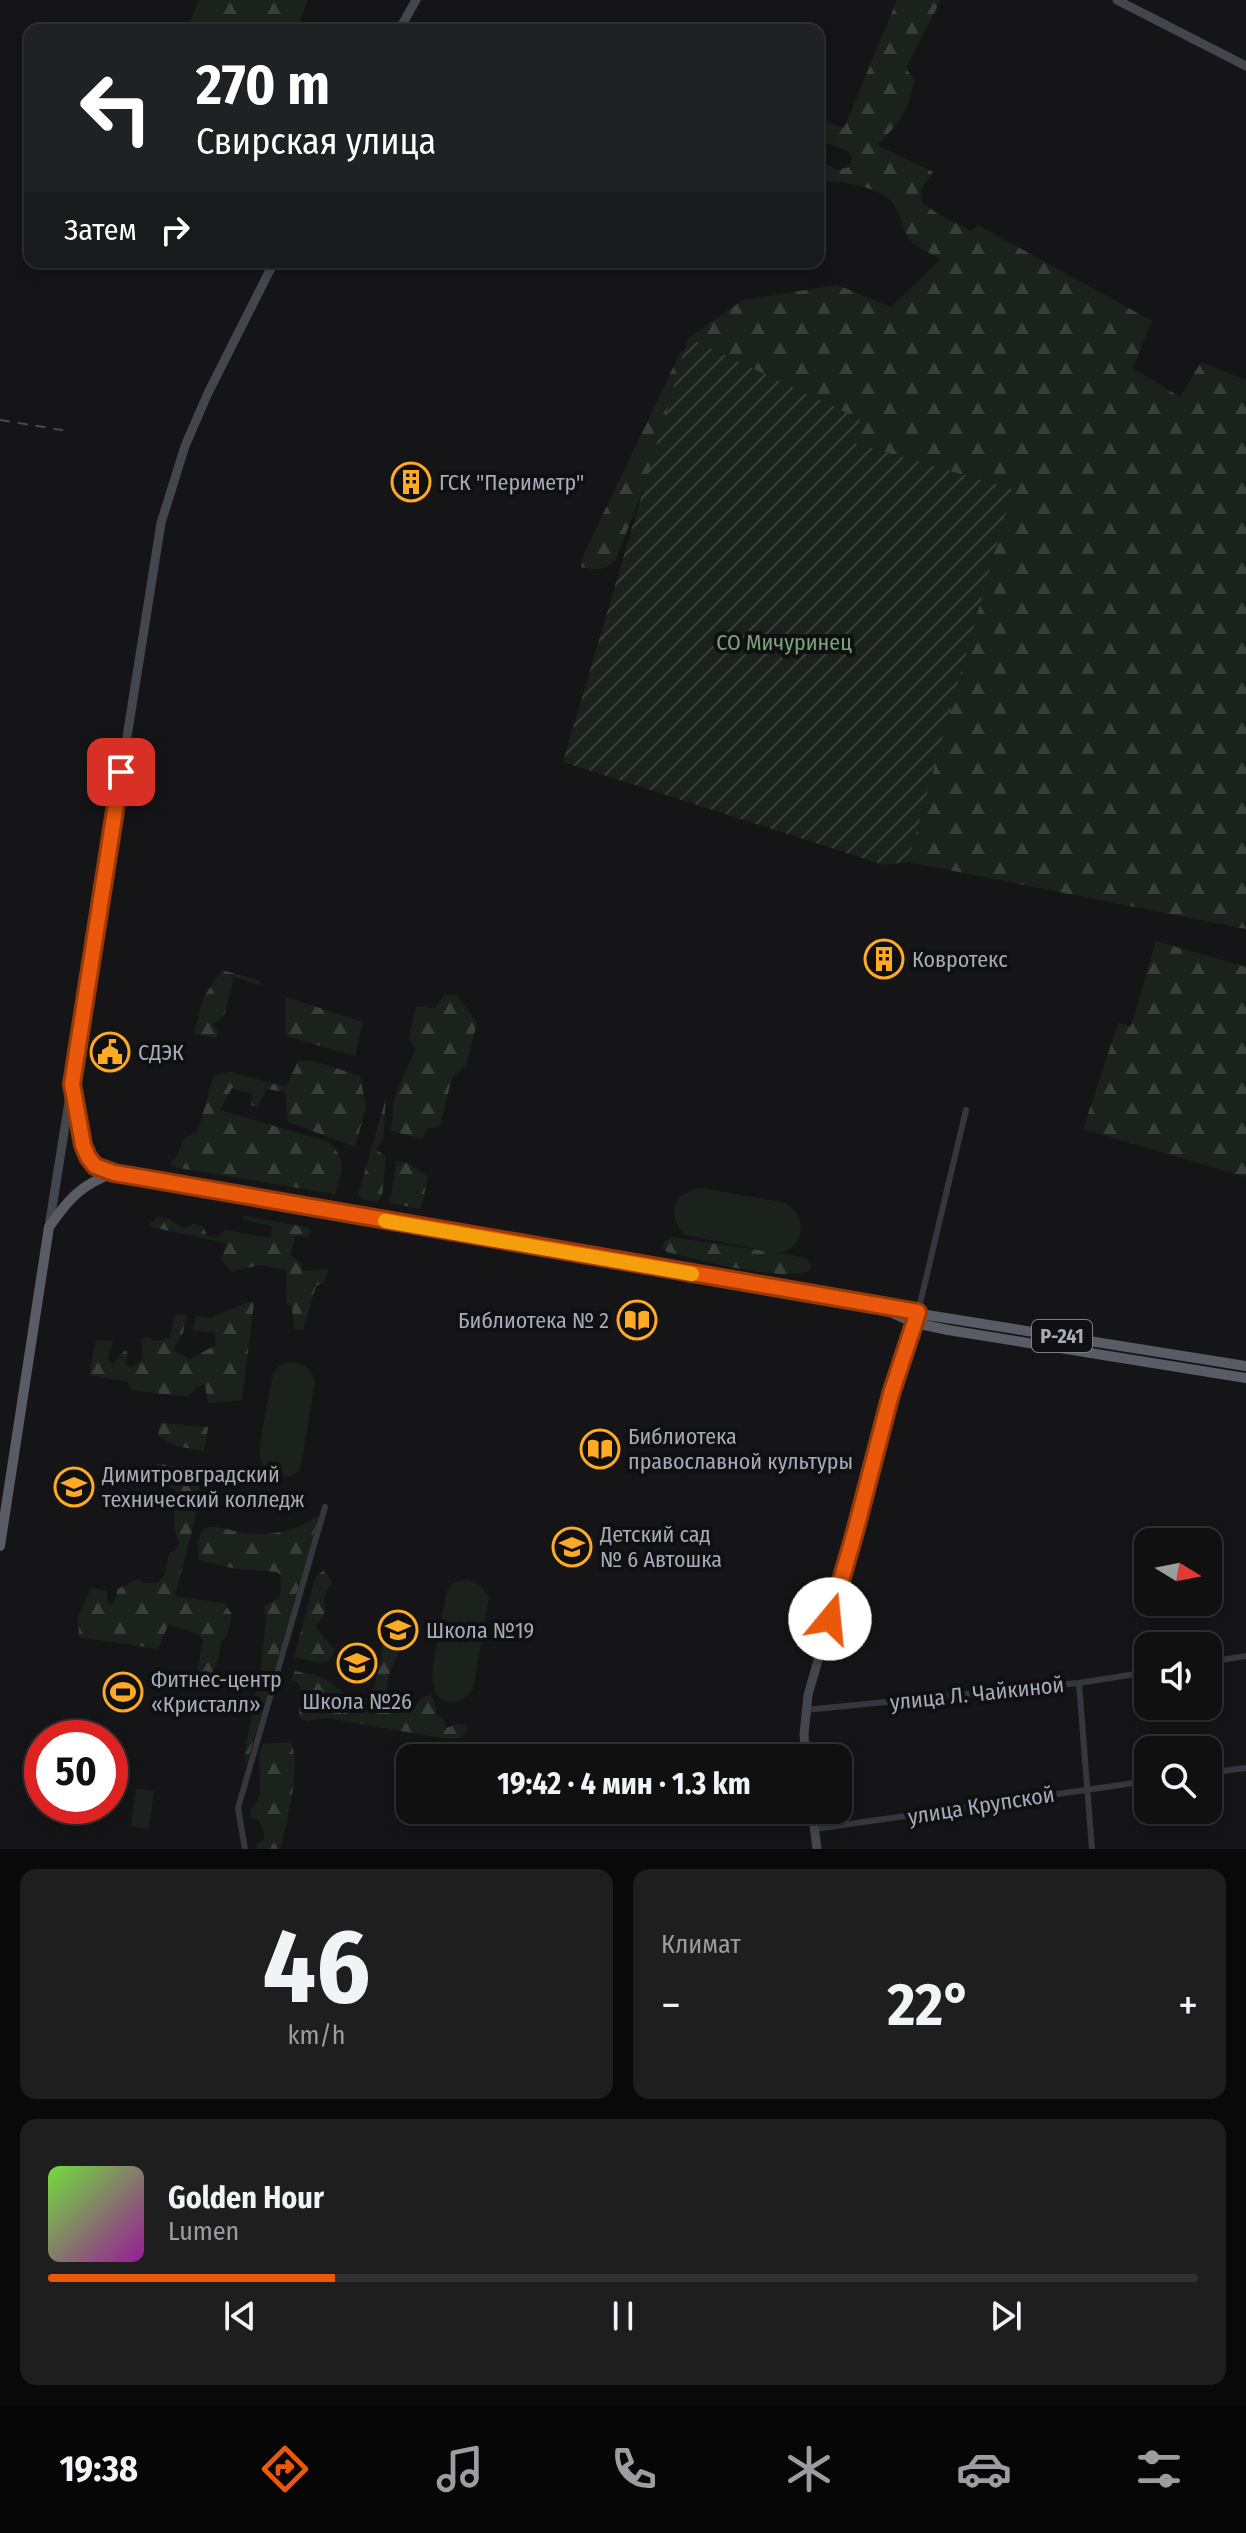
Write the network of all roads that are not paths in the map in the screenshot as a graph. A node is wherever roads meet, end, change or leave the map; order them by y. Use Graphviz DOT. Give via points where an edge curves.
graph roads {
  1 [pos="416,0"];
  2 [pos="1117,0"];
  3 [pos="402,24"];
  4 [pos="1246,66"];
  5 [pos="271,268"];
  6 [pos="72,1084"];
  7 [pos="966,1110"];
  8 [pos="114,1173"];
  9 [pos="49,1227"];
  10 [pos="916,1318"];
  11 [pos="1246,1366"];
  12 [pos="1246,1378"];
  13 [pos="325,1507"];
  14 [pos="0,1546"];
  15 [pos="1246,1656"];
  16 [pos="1222,1660"];
  17 [pos="1134,1674"];
  18 [pos="1079,1683"];
  19 [pos="805,1710"];
  20 [pos="805,1744"];
  21 [pos="1246,1768"];
  22 [pos="1222,1771"];
  23 [pos="1134,1783"];
  24 [pos="1087,1789"];
  25 [pos="814,1824"];
  26 [pos="815,1829"];
  27 [pos="245,1849"];
  28 [pos="817,1849"];
  29 [pos="1092,1849"];
  1 -- 3 [label="main road"];
  2 -- 4 [label="main road"];
  5 -- 6 [label="main road" via="185,446 161,523"];
  6 -- 8 [label="main road" via="88,1157"];
  6 -- 9 [label="main road"];
  7 -- 10 [label="street"];
  8 -- 9 [label="highway" via="72,1196"];
  8 -- 10 [label="highway, Р-241"];
  9 -- 14 [label="highway"];
  10 -- 11 [label="highway, Р-241"];
  10 -- 12 [label="highway, Р-241" via="948,1330"];
  10 -- 19 [label="main road"];
  13 -- 27 [label="street" via="238,1808"];
  15 -- 16 [label="street"];
  17 -- 18 [label="street, улица Л. Чайкиной"];
  18 -- 19 [label="street, улица Л. Чайкиной"];
  18 -- 24 [label="street"];
  19 -- 20 [label="main road"];
  21 -- 22 [label="street"];
  23 -- 24 [label="street, улица Крупской"];
  24 -- 26 [label="street, улица Крупской"];
  24 -- 29 [label="street"];
  25 -- 26 [label="main road"];
  26 -- 28 [label="main road"];
}
